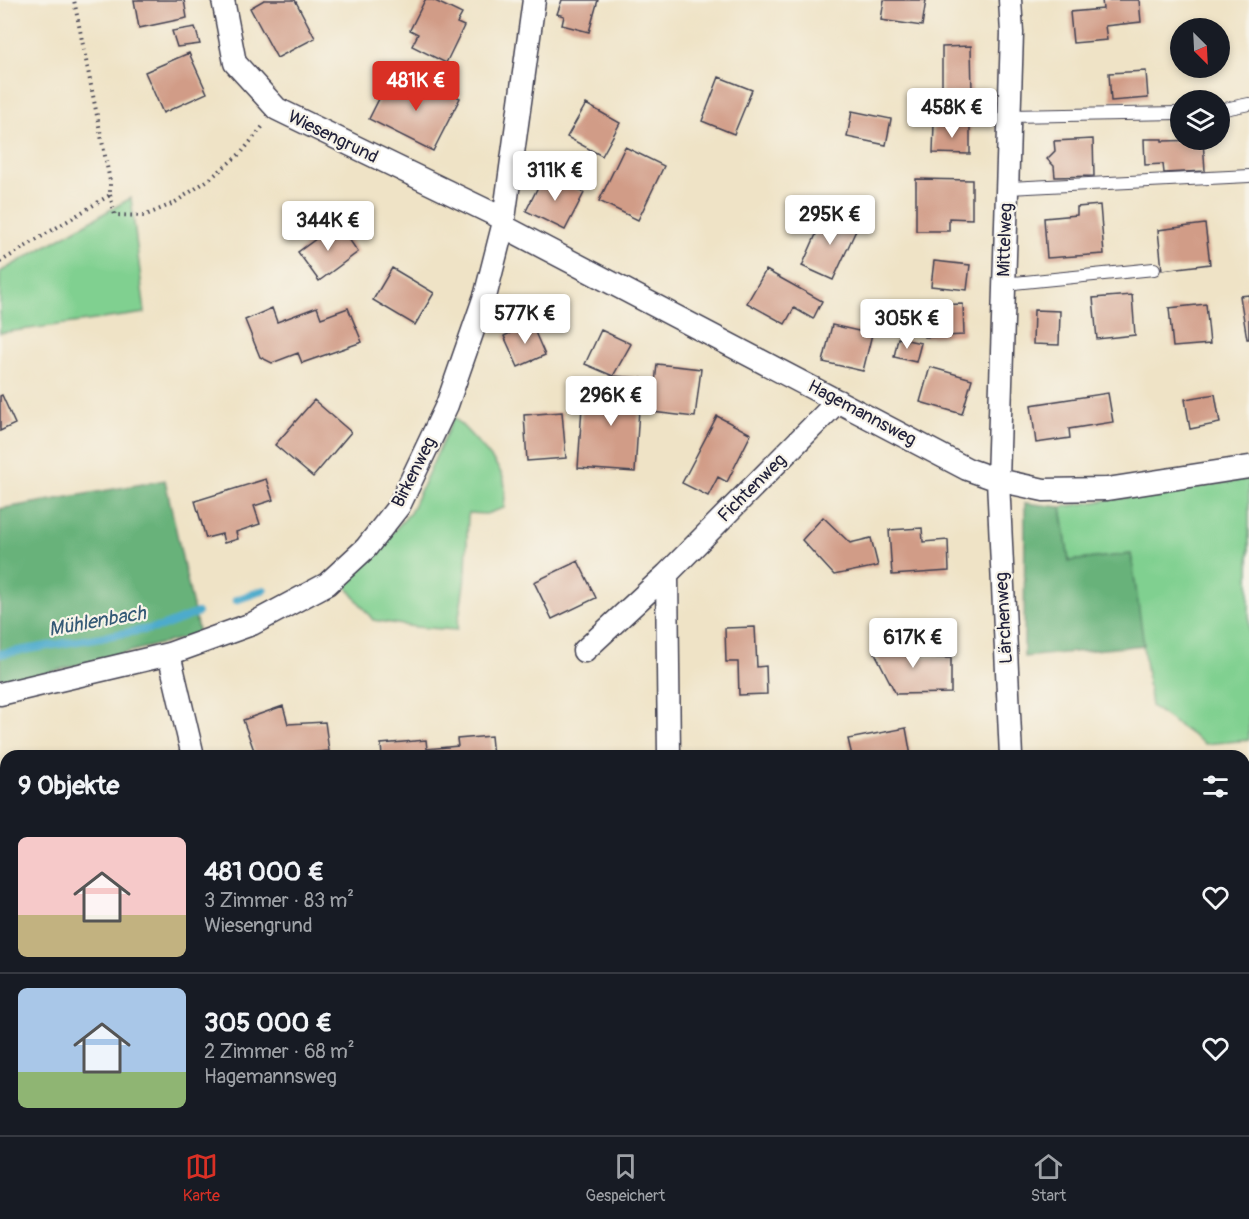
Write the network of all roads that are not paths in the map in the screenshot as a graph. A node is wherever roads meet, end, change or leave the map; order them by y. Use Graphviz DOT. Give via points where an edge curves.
graph roads {
  1 [pos="223,0"];
  2 [pos="534,0"];
  3 [pos="1010,0"];
  4 [pos="1249,104"];
  5 [pos="1230,108"];
  6 [pos="1170,113"];
  7 [pos="1009,116"];
  8 [pos="1249,176"];
  9 [pos="1007,188"];
  10 [pos="503,223"];
  11 [pos="1154,269"];
  12 [pos="1004,284"];
  13 [pos="838,401"];
  14 [pos="1249,468"];
  15 [pos="998,480"];
  16 [pos="667,574"];
  17 [pos="584,651"];
  18 [pos="169,654"];
  19 [pos="0,694"];
  20 [pos="193,750"];
  21 [pos="669,750"];
  22 [pos="1011,750"];
  1 -- 10 [label="street, Wiesengrund" via="235,63 277,109"];
  2 -- 10 [label="street, Birkenweg"];
  3 -- 7 [label="street, Mittelweg"];
  4 -- 5 [label="lane"];
  6 -- 7 [label="lane"];
  7 -- 9 [label="street, Mittelweg"];
  8 -- 9 [label="lane"];
  9 -- 12 [label="street, Mittelweg"];
  10 -- 13 [label="street, Hagemannsweg"];
  10 -- 18 [label="street, Birkenweg" via="486,293 447,405 399,506 366,548 327,584 252,624"];
  11 -- 12 [label="lane"];
  12 -- 15 [label="street, Mittelweg"];
  13 -- 15 [label="street, Hagemannsweg" via="967,469"];
  13 -- 16 [label="street, Fichtenweg"];
  14 -- 15 [label="street, Hagemannsweg" via="1107,489 1044,490"];
  15 -- 22 [label="street, Lärchenweg"];
  16 -- 17 [label="street, Fichtenweg"];
  16 -- 21 [label="street"];
  18 -- 19 [label="street, Birkenweg"];
  18 -- 20 [label="street"];
}
